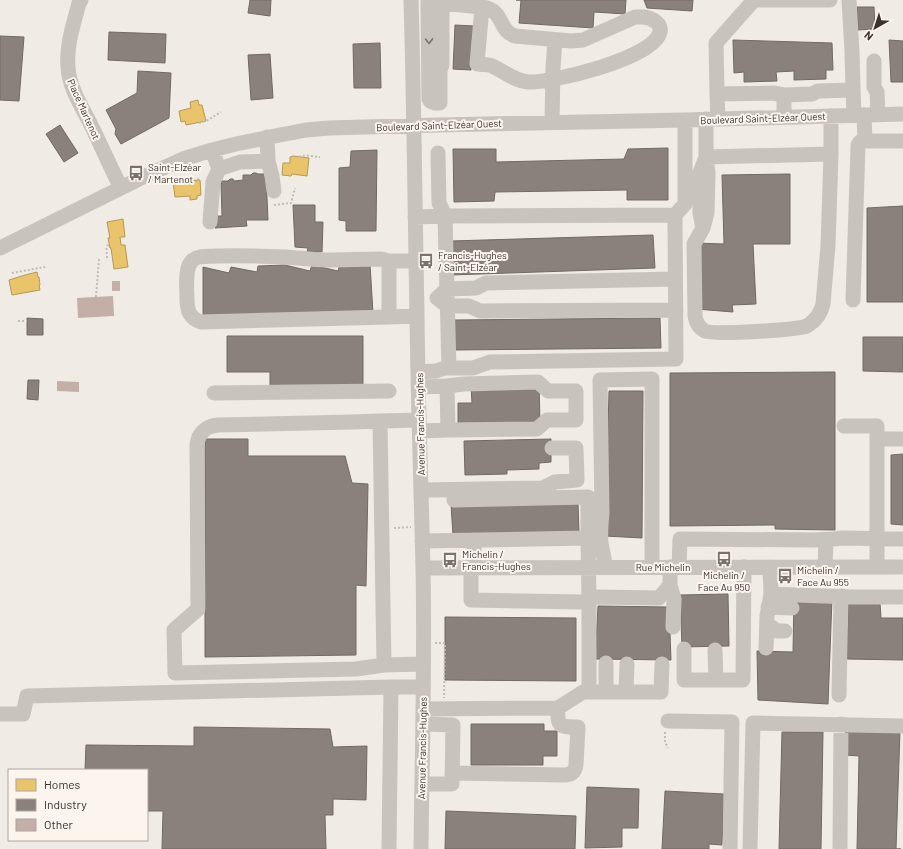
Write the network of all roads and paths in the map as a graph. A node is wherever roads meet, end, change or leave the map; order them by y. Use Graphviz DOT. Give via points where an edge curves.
graph roads {
  1 [pos="830,0"];
  2 [pos="849,0"];
  3 [pos="411,1"];
  4 [pos="80,2"];
  5 [pos="433,2"];
  6 [pos="482,7"];
  7 [pos="555,40"];
  8 [pos="874,61"];
  9 [pos="553,79"];
  10 [pos="853,90"];
  11 [pos="717,94"];
  12 [pos="784,95"];
  13 [pos="221,112"];
  14 [pos="903,114"];
  15 [pos="865,115"];
  16 [pos="831,116"];
  17 [pos="784,117"];
  18 [pos="712,119"];
  19 [pos="685,120"];
  20 [pos="552,122"];
  21 [pos="199,123"];
  22 [pos="414,126"];
  23 [pos="267,137"];
  24 [pos="865,141"];
  25 [pos="903,141"];
  26 [pos="212,150"];
  27 [pos="438,153"];
  28 [pos="831,154"];
  29 [pos="299,157"];
  30 [pos="320,157"];
  31 [pos="706,158"];
  32 [pos="268,161"];
  33 [pos="219,169"];
  34 [pos="201,179"];
  35 [pos="177,180"];
  36 [pos="121,188"];
  37 [pos="295,188"];
  38 [pos="274,198"];
  39 [pos="675,215"];
  40 [pos="445,216"];
  41 [pos="415,217"];
  42 [pos="210,222"];
  43 [pos="109,244"];
  44 [pos="0,248"];
  45 [pos="108,258"];
  46 [pos="98,259"];
  47 [pos="416,261"];
  48 [pos="388,262"];
  49 [pos="45,267"];
  50 [pos="27,270"];
  51 [pos="12,273"];
  52 [pos="28,274"];
  53 [pos="675,279"];
  54 [pos="96,297"];
  55 [pos="417,298"];
  56 [pos="444,298"];
  57 [pos="854,300"];
  58 [pos="676,310"];
  59 [pos="417,316"];
  60 [pos="389,317"];
  61 [pos="18,321"];
  62 [pos="27,322"];
  63 [pos="449,368"];
  64 [pos="418,372"];
  65 [pos="447,386"];
  66 [pos="419,387"];
  67 [pos="389,391"];
  68 [pos="214,393"];
  69 [pos="380,421"];
  70 [pos="420,426"];
  71 [pos="844,426"];
  72 [pos="448,430"];
  73 [pos="877,439"];
  74 [pos="903,439"];
  75 [pos="552,448"];
  76 [pos="421,495"];
  77 [pos="414,527"];
  78 [pos="390,528"];
  79 [pos="588,538"];
  80 [pos="878,538"];
  81 [pos="903,539"];
  82 [pos="474,540"];
  83 [pos="826,540"];
  84 [pos="422,541"];
  85 [pos="589,567"];
  86 [pos="652,567"];
  87 [pos="675,567"];
  88 [pos="744,567"];
  89 [pos="770,567"];
  90 [pos="825,567"];
  91 [pos="877,567"];
  92 [pos="903,567"];
  93 [pos="423,568"];
  94 [pos="472,568"];
  95 [pos="605,568"];
  96 [pos="670,585"];
  97 [pos="841,596"];
  98 [pos="903,597"];
  99 [pos="589,599"];
  100 [pos="770,601"];
  101 [pos="792,608"];
  102 [pos="767,624"];
  103 [pos="673,628"];
  104 [pos="785,631"];
  105 [pos="434,643"];
  106 [pos="766,648"];
  107 [pos="684,649"];
  108 [pos="716,650"];
  109 [pos="606,663"];
  110 [pos="384,664"];
  111 [pos="423,664"];
  112 [pos="627,664"];
  113 [pos="662,664"];
  114 [pos="716,680"];
  115 [pos="391,687"];
  116 [pos="423,688"];
  117 [pos="589,692"];
  118 [pos="606,692"];
  119 [pos="626,692"];
  120 [pos="838,695"];
  121 [pos="444,708"];
  122 [pos="558,708"];
  123 [pos="423,709"];
  124 [pos="0,714"];
  125 [pos="668,721"];
  126 [pos="423,724"];
  127 [pos="842,724"];
  128 [pos="903,726"];
  129 [pos="668,748"];
  130 [pos="452,773"];
  131 [pos="422,784"];
  132 [pos="389,849"];
  133 [pos="421,849"];
  134 [pos="730,849"];
  135 [pos="750,849"];
  136 [pos="840,849"];
  1 -- 11 [label="street" via="754,0 716,43"];
  2 -- 10 [label="street"];
  3 -- 5 [label="street"];
  3 -- 22 [label="street, Avenue Francis-Hughes"];
  4 -- 36 [label="street, Place Martenot" via="69,49 69,73 74,91"];
  5 -- 5 [label="street, one-way" via="429,99 440,103 442,65"];
  5 -- 6 [label="street"];
  6 -- 7 [label="street" via="494,11 512,35"];
  6 -- 9 [label="street" via="477,64 491,65 522,81 542,82"];
  7 -- 9 [label="street"];
  7 -- 9 [label="street" via="582,40 635,17 652,19 660,29 659,36 652,44 628,57 592,70"];
  8 -- 15 [label="street" via="874,87 877,92"];
  9 -- 20 [label="street"];
  10 -- 12 [label="street"];
  10 -- 15 [label="street"];
  11 -- 12 [label="street"];
  11 -- 18 [label="street"];
  12 -- 17 [label="street"];
  13 -- 21 [label="path"];
  14 -- 15 [label="street, Boulevard Saint-Elzéar Ouest"];
  15 -- 16 [label="street, Boulevard Saint-Elzéar Ouest"];
  15 -- 24 [label="street"];
  16 -- 17 [label="street, Boulevard Saint-Elzéar Ouest"];
  16 -- 28 [label="street"];
  17 -- 18 [label="street, Boulevard Saint-Elzéar Ouest"];
  18 -- 19 [label="street, Boulevard Saint-Elzéar Ouest"];
  18 -- 31 [label="street"];
  19 -- 20 [label="street, Boulevard Saint-Elzéar Ouest"];
  19 -- 39 [label="street" via="685,204"];
  20 -- 22 [label="street, Boulevard Saint-Elzéar Ouest"];
  22 -- 23 [label="street, Boulevard Saint-Elzéar Ouest" via="329,128"];
  22 -- 41 [label="street, Avenue Francis-Hughes"];
  23 -- 26 [label="street, Boulevard Saint-Elzéar Ouest"];
  23 -- 32 [label="street"];
  24 -- 25 [label="street"];
  24 -- 57 [label="street" via="858,145"];
  26 -- 33 [label="street"];
  26 -- 36 [label="street, Boulevard Saint-Elzéar Ouest" via="175,162"];
  27 -- 40 [label="street" via="439,203"];
  28 -- 31 [label="street"];
  28 -- 31 [label="street" via="828,246 821,312 807,326 758,331 712,332 699,327 696,322 694,244 703,228 707,213"];
  29 -- 30 [label="path"];
  32 -- 33 [label="street" via="240,162"];
  32 -- 38 [label="street"];
  33 -- 42 [label="street" via="213,182"];
  34 -- 35 [label="path"];
  36 -- 44 [label="street, Boulevard Saint-Elzéar Ouest"];
  37 -- 38 [label="path" via="291,203"];
  39 -- 40 [label="street"];
  39 -- 53 [label="street"];
  40 -- 41 [label="street"];
  40 -- 56 [label="street"];
  41 -- 47 [label="street, Avenue Francis-Hughes"];
  43 -- 45 [label="path" via="106,249"];
  46 -- 54 [label="path"];
  47 -- 48 [label="street"];
  47 -- 55 [label="street, Avenue Francis-Hughes"];
  48 -- 60 [label="street"];
  48 -- 60 [label="street" via="381,259 325,260 234,256 196,258 187,269 187,305 194,318 202,322"];
  49 -- 50 [label="path"];
  50 -- 51 [label="path"];
  50 -- 52 [label="path"];
  53 -- 56 [label="street" via="486,283"];
  53 -- 58 [label="street"];
  55 -- 56 [label="street"];
  55 -- 59 [label="street, Avenue Francis-Hughes"];
  56 -- 58 [label="street" via="480,311"];
  56 -- 63 [label="street"];
  58 -- 63 [label="street" via="676,359 490,362 473,368"];
  59 -- 60 [label="street"];
  59 -- 64 [label="street, Avenue Francis-Hughes"];
  61 -- 62 [label="path"];
  63 -- 64 [label="street"];
  64 -- 66 [label="street, Avenue Francis-Hughes"];
  65 -- 66 [label="street"];
  65 -- 72 [label="street"];
  65 -- 72 [label="street" via="538,382 548,391 576,391 576,420 547,420 537,429"];
  66 -- 70 [label="street, Avenue Francis-Hughes"];
  67 -- 68 [label="street"];
  69 -- 70 [label="street"];
  69 -- 110 [label="street"];
  69 -- 110 [label="street" via="218,425 208,427 201,433 197,445 198,609 174,630 175,673 356,669"];
  70 -- 72 [label="street"];
  70 -- 76 [label="street, Avenue Francis-Hughes"];
  71 -- 73 [label="street" via="877,426"];
  73 -- 74 [label="street"];
  73 -- 80 [label="street"];
  75 -- 76 [label="street" via="576,448 577,480 555,482 543,488"];
  76 -- 79 [label="street" via="588,497"];
  76 -- 84 [label="street, Avenue Francis-Hughes"];
  77 -- 78 [label="path"];
  79 -- 82 [label="street"];
  79 -- 85 [label="street"];
  80 -- 81 [label="street"];
  80 -- 83 [label="street"];
  80 -- 91 [label="street"];
  82 -- 84 [label="street"];
  82 -- 94 [label="street"];
  83 -- 87 [label="street" via="680,539"];
  83 -- 90 [label="street"];
  84 -- 93 [label="street, Avenue Francis-Hughes"];
  85 -- 94 [label="street, Rue Michelin"];
  85 -- 95 [label="street, Rue Michelin"];
  85 -- 99 [label="street"];
  86 -- 87 [label="street, Rue Michelin"];
  86 -- 95 [label="street, Rue Michelin"];
  86 -- 95 [label="street" via="652,380 600,380 601,537"];
  87 -- 88 [label="street, Rue Michelin"];
  87 -- 96 [label="street"];
  88 -- 89 [label="street, Rue Michelin"];
  88 -- 114 [label="street" via="743,680"];
  89 -- 90 [label="street, Rue Michelin"];
  89 -- 100 [label="street"];
  90 -- 91 [label="street, Rue Michelin"];
  91 -- 92 [label="street, Rue Michelin"];
  93 -- 94 [label="street, Rue Michelin"];
  93 -- 111 [label="street, Avenue Francis-Hughes"];
  94 -- 99 [label="street" via="472,600 582,602"];
  96 -- 99 [label="street" via="659,598"];
  96 -- 103 [label="street" via="674,599"];
  97 -- 98 [label="street"];
  97 -- 100 [label="street"];
  97 -- 120 [label="street"];
  99 -- 117 [label="street"];
  100 -- 101 [label="street"];
  100 -- 102 [label="street"];
  102 -- 104 [label="street" via="777,631"];
  102 -- 106 [label="street"];
  105 -- 121 [label="path" via="445,643"];
  107 -- 114 [label="street" via="684,680"];
  108 -- 114 [label="street"];
  109 -- 118 [label="street"];
  110 -- 111 [label="street"];
  111 -- 116 [label="street, Avenue Francis-Hughes"];
  112 -- 119 [label="street"];
  113 -- 119 [label="street" via="661,692"];
  115 -- 116 [label="street"];
  115 -- 124 [label="street" via="28,696 23,714"];
  115 -- 132 [label="street"];
  116 -- 123 [label="street, Avenue Francis-Hughes"];
  117 -- 118 [label="street"];
  117 -- 122 [label="street" via="583,692"];
  118 -- 119 [label="street"];
  121 -- 122 [label="street"];
  121 -- 123 [label="street"];
  122 -- 130 [label="street" via="557,719 560,725 578,727 576,767 572,773"];
  123 -- 126 [label="street, Avenue Francis-Hughes"];
  125 -- 129 [label="path" via="665,727 665,742"];
  125 -- 134 [label="street" via="732,722"];
  126 -- 130 [label="street" via="453,725"];
  126 -- 131 [label="street, Avenue Francis-Hughes"];
  127 -- 128 [label="street"];
  127 -- 135 [label="street" via="753,723"];
  127 -- 136 [label="street"];
  130 -- 131 [label="street" via="452,784"];
  131 -- 133 [label="street, Avenue Francis-Hughes"];
}
